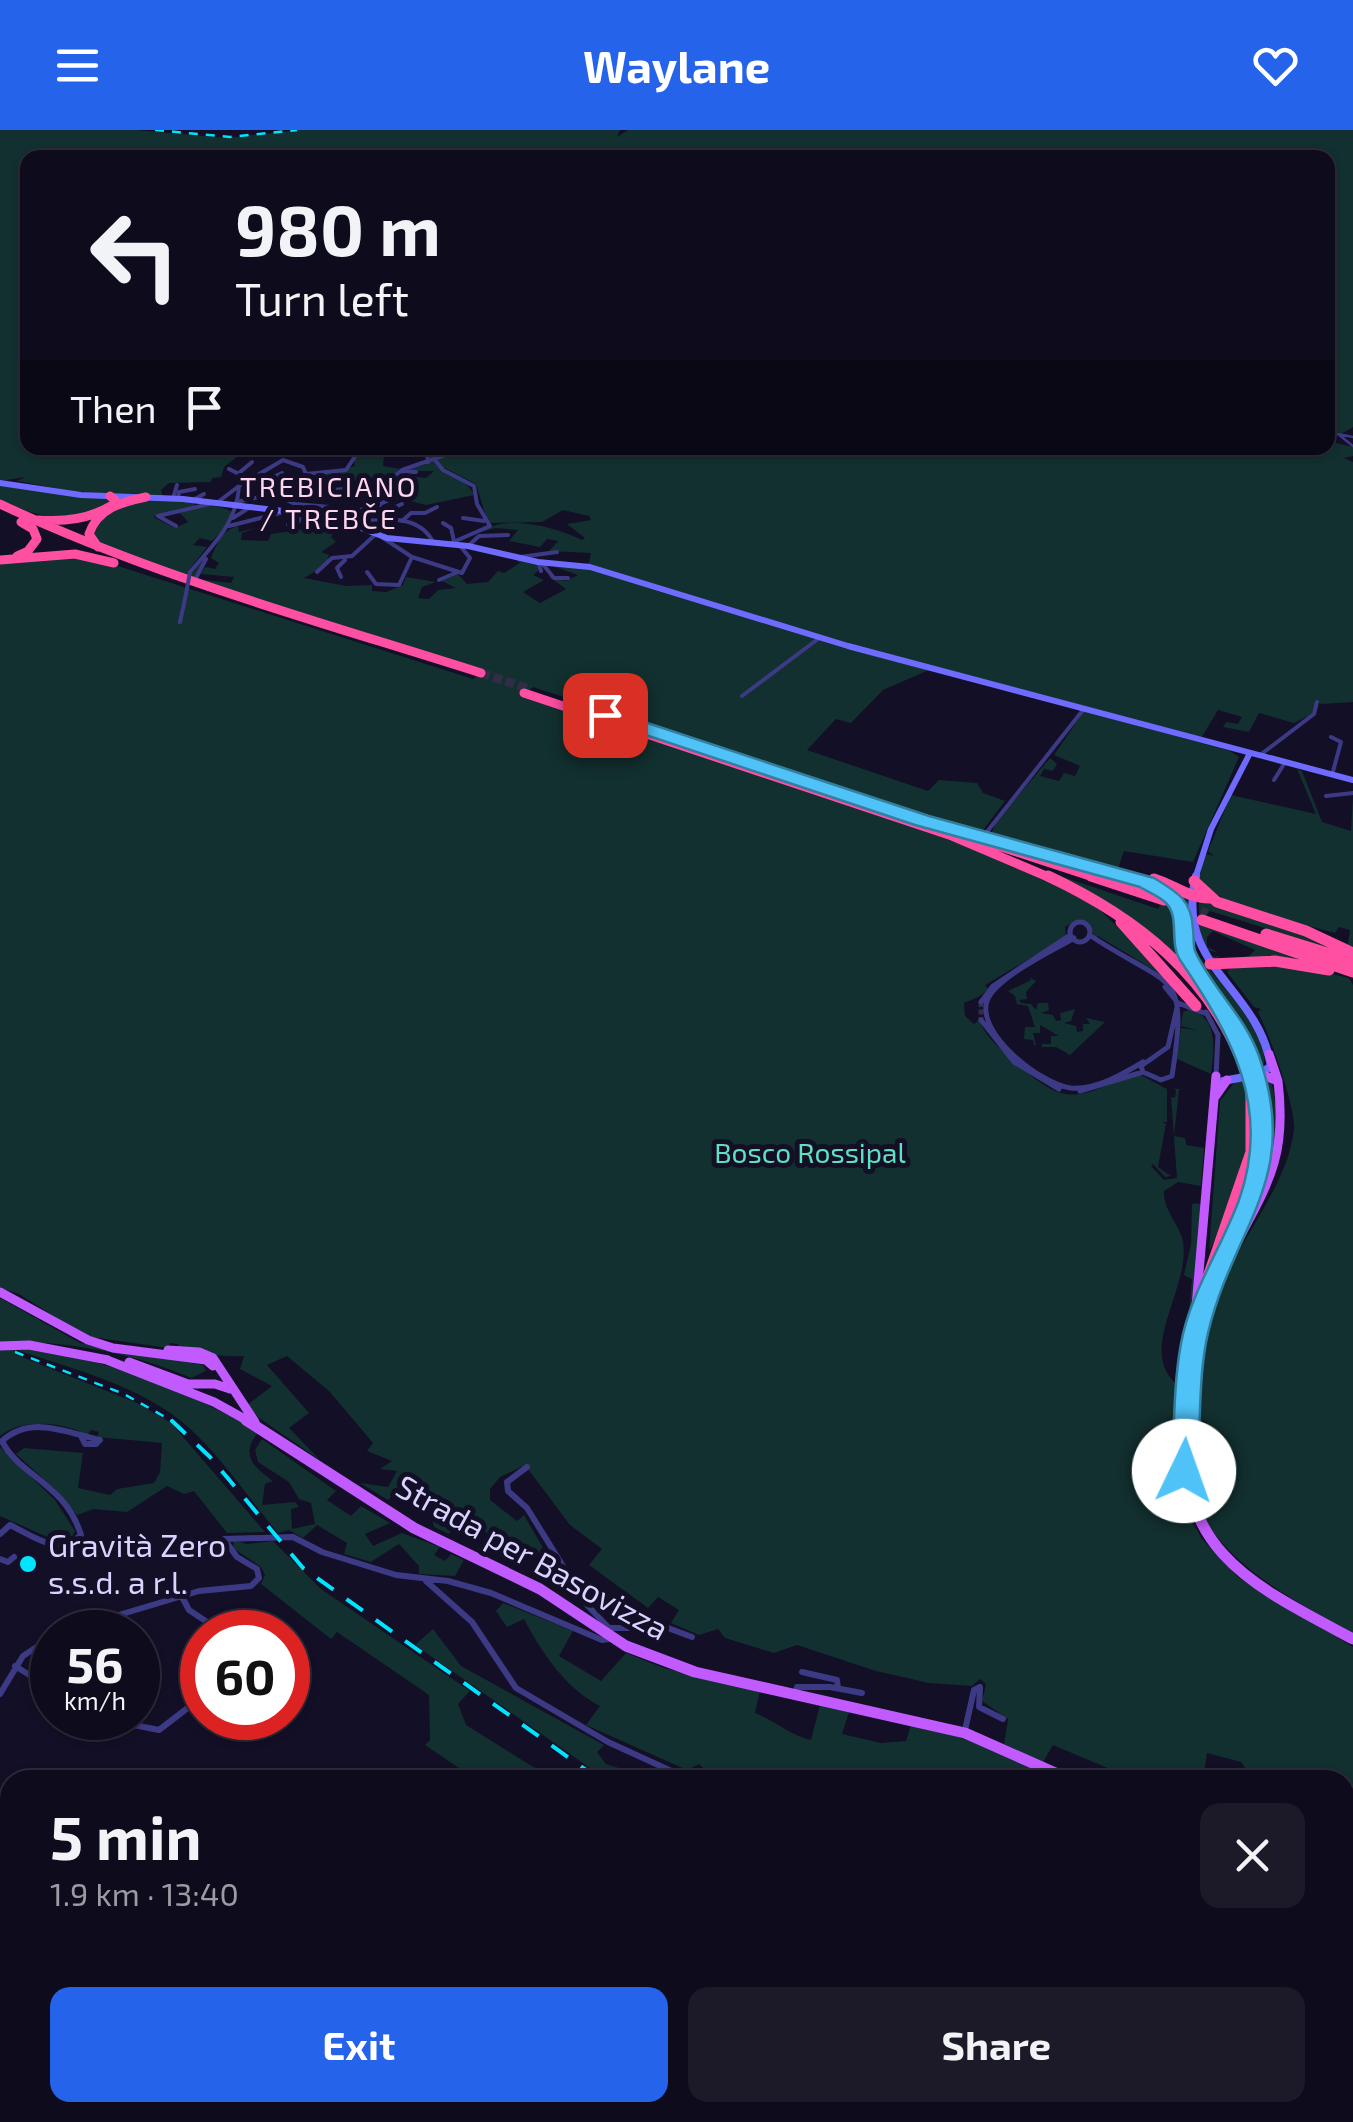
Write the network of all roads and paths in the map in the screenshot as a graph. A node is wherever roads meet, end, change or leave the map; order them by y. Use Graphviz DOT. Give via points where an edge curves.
graph roads {
  1 [pos="1353,436"];
  2 [pos="1353,446"];
  3 [pos="285,455"];
  4 [pos="355,455"];
  5 [pos="427,455"];
  6 [pos="448,455"];
  7 [pos="284,460"];
  8 [pos="435,460"];
  9 [pos="252,462"];
  10 [pos="428,462"];
  11 [pos="228,470"];
  12 [pos="400,471"];
  13 [pos="282,472"];
  14 [pos="416,472"];
  15 [pos="239,473"];
  16 [pos="306,474"];
  17 [pos="250,479"];
  18 [pos="0,483"];
  19 [pos="261,483"];
  20 [pos="177,485"];
  21 [pos="239,486"];
  22 [pos="194,490"];
  23 [pos="379,490"];
  24 [pos="204,494"];
  25 [pos="276,494"];
  26 [pos="312,495"];
  27 [pos="396,497"];
  28 [pos="146,498"];
  29 [pos="175,498"];
  30 [pos="331,498"];
  31 [pos="194,500"];
  32 [pos="116,501"];
  33 [pos="218,502"];
  34 [pos="237,503"];
  35 [pos="378,503"];
  36 [pos="402,504"];
  37 [pos="300,505"];
  38 [pos="252,506"];
  39 [pos="0,507"];
  40 [pos="437,507"];
  41 [pos="386,511"];
  42 [pos="283,512"];
  43 [pos="302,514"];
  44 [pos="233,518"];
  45 [pos="336,518"];
  46 [pos="464,518"];
  47 [pos="383,519"];
  48 [pos="355,521"];
  49 [pos="402,521"];
  50 [pos="484,522"];
  51 [pos="443,523"];
  52 [pos="288,525"];
  53 [pos="176,526"];
  54 [pos="229,526"];
  55 [pos="378,535"];
  56 [pos="508,535"];
  57 [pos="393,541"];
  58 [pos="492,541"];
  59 [pos="434,542"];
  60 [pos="454,543"];
  61 [pos="468,546"];
  62 [pos="484,549"];
  63 [pos="210,552"];
  64 [pos="557,552"];
  65 [pos="517,557"];
  66 [pos="412,558"];
  67 [pos="0,559"];
  68 [pos="345,560"];
  69 [pos="539,562"];
  70 [pos="541,571"];
  71 [pos="317,572"];
  72 [pos="367,572"];
  73 [pos="458,572"];
  74 [pos="341,577"];
  75 [pos="568,578"];
  76 [pos="172,580"];
  77 [pos="196,580"];
  78 [pos="439,580"];
  79 [pos="180,622"];
  80 [pos="821,638"];
  81 [pos="527,691"];
  82 [pos="742,696"];
  83 [pos="1317,702"];
  84 [pos="1083,710"];
  85 [pos="1331,737"];
  86 [pos="1235,751"];
  87 [pos="1249,755"];
  88 [pos="1258,758"];
  89 [pos="1284,764"];
  90 [pos="1243,766"];
  91 [pos="1332,775"];
  92 [pos="1274,780"];
  93 [pos="1353,780"];
  94 [pos="1353,793"];
  95 [pos="1326,796"];
  96 [pos="922,823"];
  97 [pos="986,833"];
  98 [pos="1084,866"];
  99 [pos="1194,879"];
  100 [pos="1173,884"];
  101 [pos="1193,898"];
  102 [pos="1209,898"];
  103 [pos="1094,901"];
  104 [pos="1072,936"];
  105 [pos="1089,937"];
  106 [pos="1353,957"];
  107 [pos="1210,964"];
  108 [pos="1231,965"];
  109 [pos="1353,974"];
  110 [pos="1226,981"];
  111 [pos="981,1002"];
  112 [pos="1192,1006"];
  113 [pos="981,1020"];
  114 [pos="1269,1054"];
  115 [pos="1158,1055"];
  116 [pos="1143,1062"];
  117 [pos="1174,1062"];
  118 [pos="1142,1072"];
  119 [pos="1251,1075"];
  120 [pos="1223,1077"];
  121 [pos="1278,1081"];
  122 [pos="0,1292"];
  123 [pos="1195,1335"];
  124 [pos="0,1346"];
  125 [pos="107,1360"];
  126 [pos="217,1368"];
  127 [pos="172,1377"];
  128 [pos="208,1384"];
  129 [pos="230,1389"];
  130 [pos="184,1390"];
  131 [pos="214,1402"];
  132 [pos="261,1427"];
  133 [pos="81,1436"];
  134 [pos="527,1467"];
  135 [pos="0,1534"];
  136 [pos="14,1557"];
  137 [pos="0,1559"];
  138 [pos="423,1579"];
  139 [pos="181,1595"];
  140 [pos="134,1610"];
  141 [pos="188,1610"];
  142 [pos="608,1633"];
  143 [pos="692,1638"];
  144 [pos="1353,1639"];
  145 [pos="30,1650"];
  146 [pos="15,1666"];
  147 [pos="802,1672"];
  148 [pos="30,1675"];
  149 [pos="838,1688"];
  150 [pos="862,1693"];
  151 [pos="0,1694"];
  152 [pos="795,1694"];
  153 [pos="1003,1719"];
  154 [pos="964,1732"];
  155 [pos="669,1770"];
  156 [pos="1050,1770"];
  1 -- 2 [label="street" via="1338,434"];
  3 -- 7 [label="street"];
  4 -- 16 [label="street" via="346,470"];
  5 -- 10 [label="street"];
  6 -- 8 [label="street"];
  7 -- 16 [label="street"];
  7 -- 17 [label="street"];
  8 -- 10 [label="street"];
  8 -- 50 [label="street" via="474,486"];
  9 -- 15 [label="street"];
  10 -- 12 [label="street"];
  11 -- 15 [label="street"];
  12 -- 14 [label="street"];
  12 -- 23 [label="street"];
  13 -- 19 [label="street"];
  15 -- 17 [label="street"];
  16 -- 25 [label="street"];
  17 -- 19 [label="street"];
  17 -- 21 [label="street"];
  18 -- 32 [label="main road"];
  19 -- 25 [label="street"];
  20 -- 29 [label="street"];
  21 -- 33 [label="street"];
  21 -- 34 [label="street"];
  22 -- 29 [label="street"];
  23 -- 26 [label="street"];
  23 -- 35 [label="street" via="384,498"];
  24 -- 31 [label="street"];
  25 -- 26 [label="street"];
  25 -- 34 [label="street"];
  25 -- 37 [label="street"];
  26 -- 30 [label="street"];
  26 -- 37 [label="street"];
  27 -- 35 [label="street"];
  28 -- 29 [label="main road"];
  28 -- 32 [label="highway"];
  29 -- 31 [label="main road"];
  31 -- 33 [label="main road"];
  32 -- 39 [label="highway" via="83,518 49,521"];
  32 -- 77 [label="highway" via="90,526 96,545"];
  33 -- 34 [label="main road"];
  33 -- 53 [label="street" via="158,516"];
  34 -- 38 [label="main road"];
  34 -- 44 [label="street"];
  35 -- 41 [label="street"];
  35 -- 48 [label="street" via="364,506"];
  36 -- 41 [label="street"];
  37 -- 42 [label="street"];
  37 -- 43 [label="street"];
  37 -- 45 [label="street" via="330,507"];
  38 -- 42 [label="main road"];
  38 -- 44 [label="street"];
  39 -- 67 [label="highway" via="36,537 28,550"];
  39 -- 76 [label="highway" via="90,551"];
  39 -- 77 [label="highway" via="104,552"];
  40 -- 49 [label="street"];
  41 -- 47 [label="street"];
  42 -- 43 [label="main road"];
  42 -- 54 [label="street"];
  43 -- 45 [label="main road"];
  43 -- 52 [label="street"];
  44 -- 54 [label="street"];
  45 -- 48 [label="main road"];
  46 -- 50 [label="street"];
  47 -- 48 [label="street"];
  47 -- 49 [label="street"];
  48 -- 55 [label="main road"];
  49 -- 59 [label="street" via="419,524"];
  50 -- 60 [label="street" via="490,526"];
  51 -- 60 [label="street"];
  54 -- 63 [label="street"];
  55 -- 57 [label="main road"];
  55 -- 68 [label="street"];
  56 -- 61 [label="street" via="479,536"];
  57 -- 59 [label="main road"];
  57 -- 66 [label="street"];
  58 -- 62 [label="street"];
  59 -- 60 [label="main road"];
  60 -- 61 [label="main road"];
  60 -- 73 [label="street" via="470,558"];
  61 -- 62 [label="main road"];
  62 -- 65 [label="main road"];
  63 -- 77 [label="street"];
  63 -- 79 [label="street, bridge" via="190,572"];
  64 -- 65 [label="street"];
  65 -- 69 [label="main road"];
  66 -- 72 [label="street" via="399,585 376,584"];
  66 -- 73 [label="street"];
  67 -- 76 [label="highway" via="87,555"];
  68 -- 71 [label="street" via="332,558"];
  68 -- 74 [label="street" via="336,568"];
  69 -- 70 [label="street"];
  69 -- 75 [label="street" via="554,578"];
  69 -- 80 [label="main road" via="614,573"];
  73 -- 78 [label="street"];
  76 -- 77 [label="highway" via="479,675"];
  80 -- 82 [label="street"];
  80 -- 84 [label="main road"];
  81 -- 96 [label="highway"];
  83 -- 88 [label="street" via="1314,714"];
  84 -- 86 [label="main road"];
  84 -- 97 [label="street"];
  85 -- 91 [label="street" via="1341,742"];
  86 -- 87 [label="main road"];
  86 -- 90 [label="main road"];
  87 -- 88 [label="main road"];
  87 -- 90 [label="main road"];
  88 -- 89 [label="main road"];
  88 -- 90 [label="main road"];
  89 -- 91 [label="main road"];
  89 -- 92 [label="street"];
  90 -- 99 [label="main road"];
  91 -- 93 [label="main road"];
  94 -- 95 [label="street"];
  96 -- 96 [label="highway" via="1162,903 1088,881"];
  96 -- 98 [label="highway"];
  96 -- 103 [label="highway"];
  98 -- 100 [label="highway"];
  98 -- 119 [label="highway" via="1147,882 1175,900 1184,950 1226,1011"];
  99 -- 100 [label="highway"];
  99 -- 101 [label="main road"];
  99 -- 102 [label="highway"];
  100 -- 101 [label="highway"];
  101 -- 102 [label="highway"];
  101 -- 107 [label="main road" via="1196,939"];
  102 -- 106 [label="highway" via="1306,931"];
  103 -- 112 [label="highway" via="1135,937"];
  103 -- 119 [label="highway" via="1136,926 1193,978"];
  104 -- 105 [label="street"];
  104 -- 105 [label="street" via="1070,926 1080,924 1090,928"];
  104 -- 111 [label="street" via="993,986"];
  104 -- 116 [label="street" via="993,992 984,1012 989,1028 1040,1077 1062,1087 1090,1086"];
  105 -- 112 [label="street"];
  106 -- 109 [label="highway" via="1205,917"];
  107 -- 108 [label="highway"];
  107 -- 110 [label="main road"];
  108 -- 109 [label="highway" via="1275,961"];
  108 -- 110 [label="highway"];
  110 -- 114 [label="main road" via="1257,1018"];
  112 -- 115 [label="street"];
  112 -- 117 [label="street"];
  112 -- 120 [label="street" via="1218,1036"];
  113 -- 118 [label="street" via="995,1042 1053,1088 1085,1091"];
  114 -- 119 [label="main road" via="1271,1066"];
  114 -- 121 [label="main road"];
  115 -- 116 [label="street"];
  115 -- 117 [label="street"];
  116 -- 118 [label="street"];
  117 -- 118 [label="street" via="1172,1076 1164,1080"];
  119 -- 120 [label="main road"];
  119 -- 121 [label="main road"];
  119 -- 123 [label="highway" via="1263,1140 1256,1183"];
  120 -- 123 [label="main road" via="1214,1100"];
  121 -- 123 [label="main road" via="1284,1130 1277,1164"];
  122 -- 126 [label="main road" via="72,1334 206,1360"];
  123 -- 144 [label="main road" via="1184,1471 1196,1515 1242,1571"];
  124 -- 125 [label="main road"];
  125 -- 127 [label="main road"];
  125 -- 130 [label="main road, Strada per Basovizza"];
  126 -- 127 [label="main road" via="198,1382"];
  126 -- 128 [label="main road"];
  126 -- 129 [label="main road, Strada per Basovizza"];
  127 -- 128 [label="main road"];
  128 -- 129 [label="main road"];
  128 -- 130 [label="main road"];
  128 -- 131 [label="main road"];
  129 -- 132 [label="main road, Strada per Basovizza"];
  130 -- 131 [label="main road, Strada per Basovizza"];
  131 -- 132 [label="main road, Strada per Basovizza"];
  132 -- 142 [label="main road, Strada per Basovizza" via="396,1517 540,1589"];
  133 -- 135 [label="street" via="46,1427 15,1430 2,1441 71,1514 81,1530 78,1540 60,1548 10,1525"];
  134 -- 142 [label="street" via="507,1482 508,1491 527,1508"];
  136 -- 137 [label="street"];
  138 -- 139 [label="street" via="287,1536 231,1536 224,1539 227,1547 257,1568 257,1583"];
  138 -- 142 [label="street" via="492,1593 602,1640"];
  138 -- 155 [label="street" via="472,1622 516,1688"];
  139 -- 140 [label="street"];
  139 -- 141 [label="street"];
  142 -- 143 [label="street" via="668,1628"];
  142 -- 152 [label="main road, Strada per Basovizza" via="675,1666"];
  145 -- 146 [label="street"];
  146 -- 148 [label="street"];
  146 -- 151 [label="street"];
  147 -- 149 [label="street, Strada per Basovizza" via="837,1680"];
  149 -- 150 [label="street, Strada per Basovizza"];
  149 -- 152 [label="street, Strada per Basovizza" via="797,1687"];
  152 -- 154 [label="main road, Strada per Basovizza"];
  153 -- 154 [label="street" via="979,1706 980,1686"];
  154 -- 156 [label="main road, Strada per Basovizza"];
}
